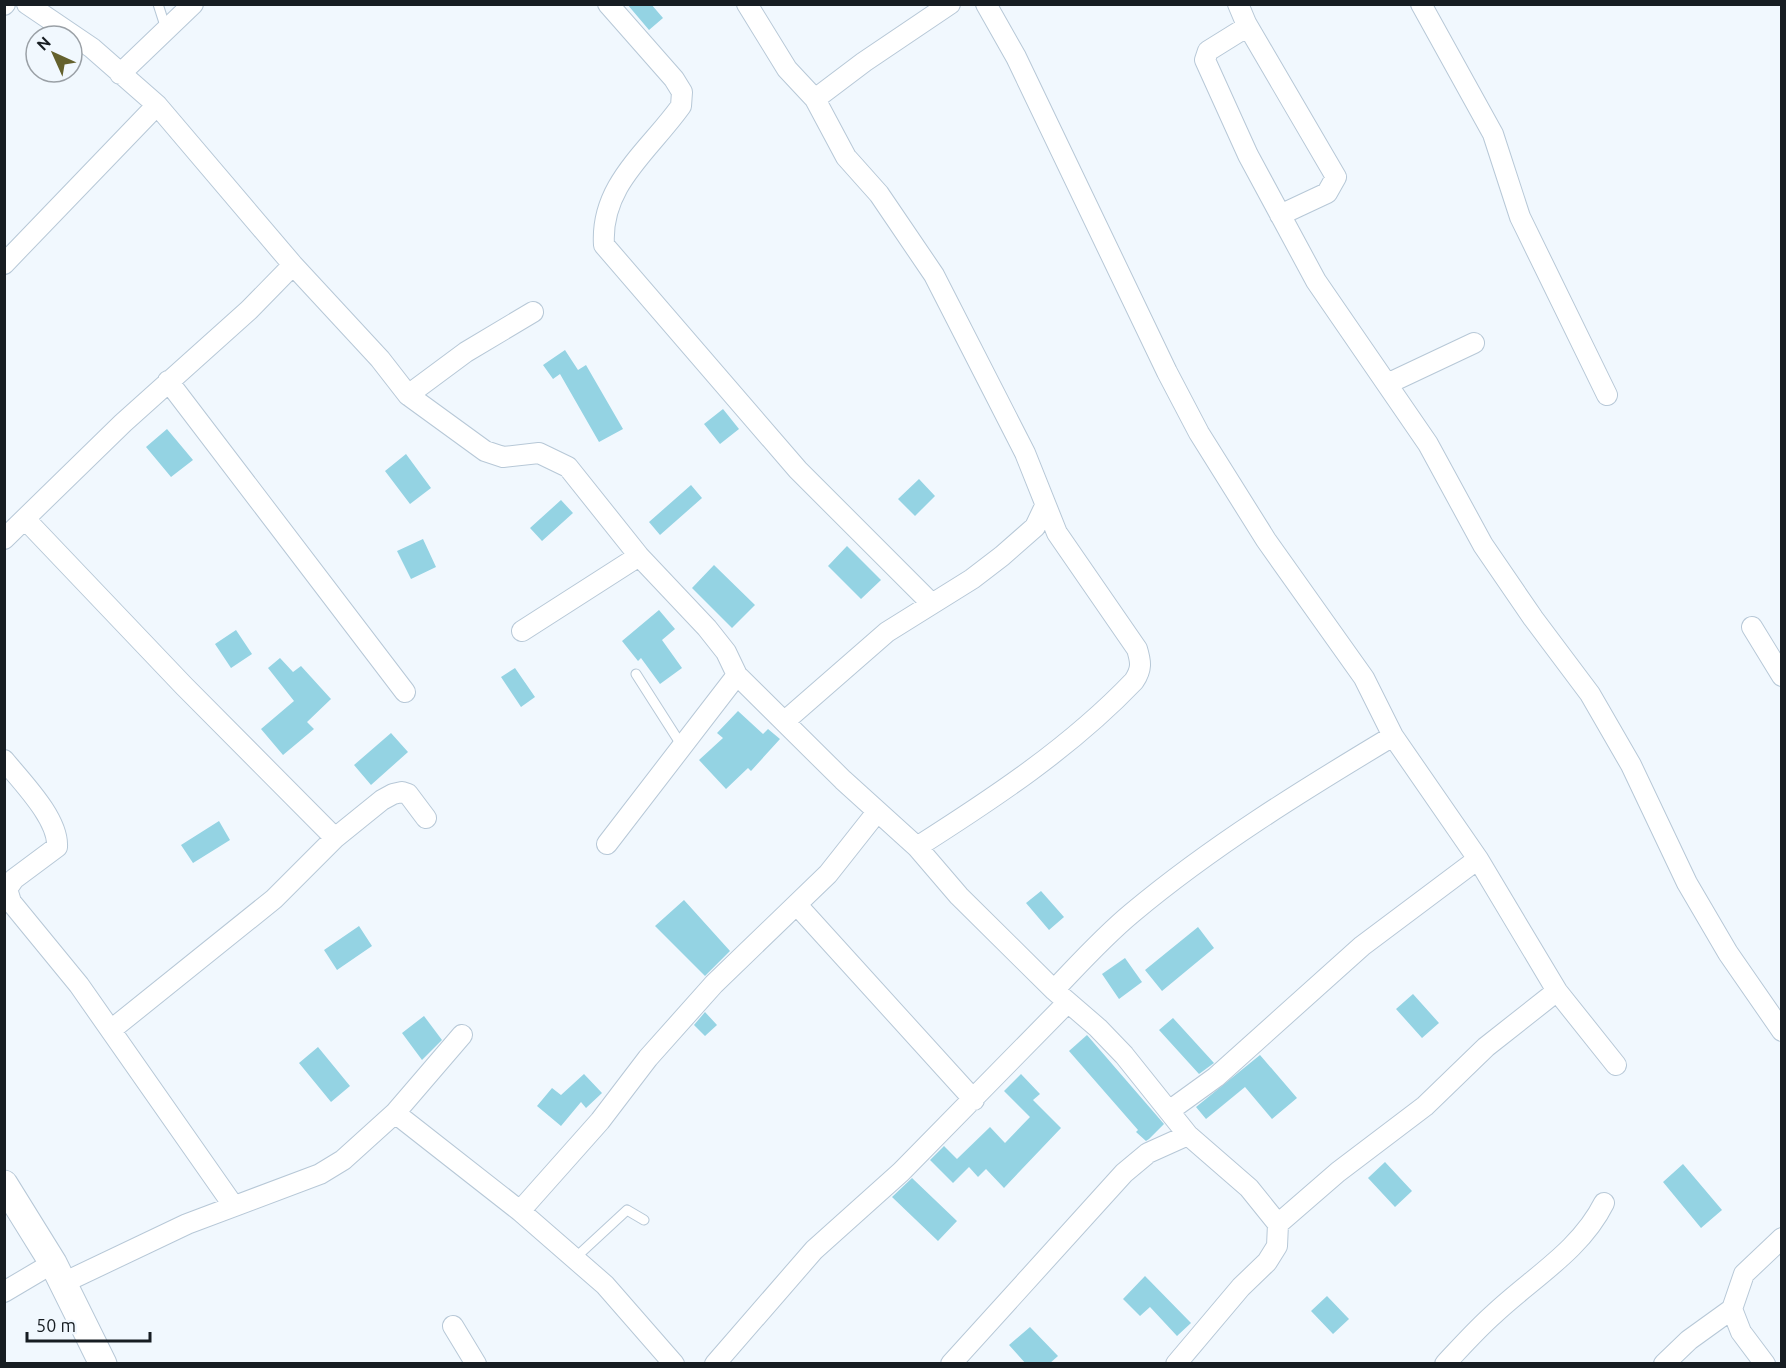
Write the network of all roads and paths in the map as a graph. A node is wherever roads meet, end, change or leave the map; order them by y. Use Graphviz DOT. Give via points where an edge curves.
graph roads {
  1 [pos="27,4"];
  2 [pos="158,4"];
  3 [pos="193,4"];
  4 [pos="608,4"];
  5 [pos="747,4"];
  6 [pos="986,4"];
  7 [pos="1238,4"];
  8 [pos="1422,4"];
  9 [pos="948,5"];
  10 [pos="1246,23"];
  11 [pos="166,29"];
  12 [pos="120,74"];
  13 [pos="815,99"];
  14 [pos="158,105"];
  15 [pos="1280,215"];
  16 [pos="4,264"];
  17 [pos="293,266"];
  18 [pos="532,312"];
  19 [pos="1474,343"];
  20 [pos="168,381"];
  21 [pos="1387,384"];
  22 [pos="408,394"];
  23 [pos="1607,395"];
  24 [pos="1045,506"];
  25 [pos="25,519"];
  26 [pos="7,532"];
  27 [pos="639,556"];
  28 [pos="931,603"];
  29 [pos="1752,627"];
  30 [pos="522,631"];
  31 [pos="636,674"];
  32 [pos="737,675"];
  33 [pos="1782,676"];
  34 [pos="405,693"];
  35 [pos="785,721"];
  36 [pos="1393,736"];
  37 [pos="682,746"];
  38 [pos="4,760"];
  39 [pos="877,812"];
  40 [pos="426,818"];
  41 [pos="335,838"];
  42 [pos="608,844"];
  43 [pos="917,847"];
  44 [pos="1478,859"];
  45 [pos="797,904"];
  46 [pos="1557,991"];
  47 [pos="1060,997"];
  48 [pos="111,1030"];
  49 [pos="1782,1031"];
  50 [pos="462,1035"];
  51 [pos="1616,1065"];
  52 [pos="974,1100"];
  53 [pos="1169,1111"];
  54 [pos="395,1113"];
  55 [pos="1188,1135"];
  56 [pos="4,1184"];
  57 [pos="1604,1203"];
  58 [pos="233,1205"];
  59 [pos="520,1211"];
  60 [pos="644,1220"];
  61 [pos="1278,1224"];
  62 [pos="1782,1238"];
  63 [pos="574,1259"];
  64 [pos="58,1273"];
  65 [pos="4,1292"];
  66 [pos="1732,1309"];
  67 [pos="453,1326"];
  68 [pos="103,1364"];
  69 [pos="476,1364"];
  70 [pos="674,1364"];
  71 [pos="715,1364"];
  72 [pos="951,1364"];
  73 [pos="1176,1364"];
  74 [pos="1445,1364"];
  75 [pos="1664,1364"];
  76 [pos="1765,1364"];
  1 -- 12 [label="street" via="92,48"];
  2 -- 11 [label="lane"];
  3 -- 11 [label="street"];
  4 -- 28 [label="street" via="663,64 682,92 681,106 675,115 618,183 605,211 604,245 798,470"];
  5 -- 13 [label="street" via="787,69"];
  6 -- 36 [label="street" via="1016,57 1199,433 1266,540 1364,678"];
  7 -- 10 [label="street"];
  8 -- 23 [label="street" via="1493,134 1520,217"];
  9 -- 13 [label="street"];
  10 -- 15 [label="street" via="1245,28 1208,51 1204,60"];
  10 -- 15 [label="street" via="1336,177 1327,193"];
  11 -- 12 [label="street"];
  12 -- 14 [label="street"];
  13 -- 24 [label="street" via="846,157 879,194 934,275 1025,453"];
  14 -- 16 [label="street"];
  14 -- 17 [label="street"];
  15 -- 21 [label="street" via="1316,281"];
  17 -- 20 [label="street"];
  17 -- 22 [label="street"];
  18 -- 22 [label="street" via="466,352"];
  19 -- 21 [label="street"];
  20 -- 25 [label="street"];
  20 -- 34 [label="street"];
  21 -- 49 [label="street" via="1428,444 1484,545 1590,694 1631,765 1687,883 1728,953"];
  22 -- 27 [label="street" via="485,451 502,457 540,453 568,467"];
  24 -- 28 [label="street" via="1035,527 1002,556"];
  24 -- 43 [label="street" via="1056,533 1137,649 1140,671 1117,699 1065,743 984,804"];
  25 -- 26 [label="street"];
  25 -- 41 [label="street"];
  27 -- 30 [label="street"];
  27 -- 32 [label="street" via="707,628 726,652"];
  28 -- 35 [label="street" via="887,632"];
  29 -- 33 [label="street"];
  31 -- 37 [label="lane"];
  32 -- 35 [label="street"];
  32 -- 37 [label="street"];
  35 -- 39 [label="street"];
  36 -- 44 [label="street"];
  36 -- 47 [label="street" via="1249,826 1162,890 1101,940"];
  37 -- 42 [label="street"];
  38 -- 48 [label="street" via="45,812 58,840 57,847 14,879 8,889 11,902"];
  39 -- 43 [label="street"];
  39 -- 45 [label="street" via="854,844"];
  40 -- 41 [label="street" via="402,792 393,794"];
  41 -- 48 [label="street" via="274,899"];
  43 -- 47 [label="street" via="959,896"];
  44 -- 46 [label="street"];
  44 -- 53 [label="street" via="1362,946 1216,1077"];
  45 -- 52 [label="street"];
  45 -- 59 [label="street" via="714,984"];
  46 -- 51 [label="street"];
  46 -- 61 [label="street" via="1486,1047 1425,1106"];
  47 -- 52 [label="street"];
  47 -- 53 [label="street" via="1124,1055"];
  48 -- 58 [label="street"];
  50 -- 54 [label="street"];
  52 -- 71 [label="street" via="814,1250"];
  53 -- 55 [label="street"];
  54 -- 58 [label="street" via="343,1160 320,1174"];
  54 -- 59 [label="street"];
  55 -- 61 [label="street" via="1249,1188"];
  55 -- 72 [label="street" via="1148,1153 1124,1173"];
  56 -- 64 [label="street"];
  57 -- 74 [label="street" via="1565,1255 1494,1313"];
  58 -- 64 [label="street" via="127,1250"];
  59 -- 63 [label="street"];
  60 -- 63 [label="lane" via="627,1210"];
  61 -- 73 [label="street" via="1277,1246 1267,1262"];
  62 -- 66 [label="street" via="1744,1274"];
  63 -- 70 [label="street" via="604,1285"];
  64 -- 65 [label="street"];
  64 -- 68 [label="street"];
  66 -- 75 [label="street"];
  66 -- 76 [label="street" via="1741,1332"];
  67 -- 69 [label="street"];
}
